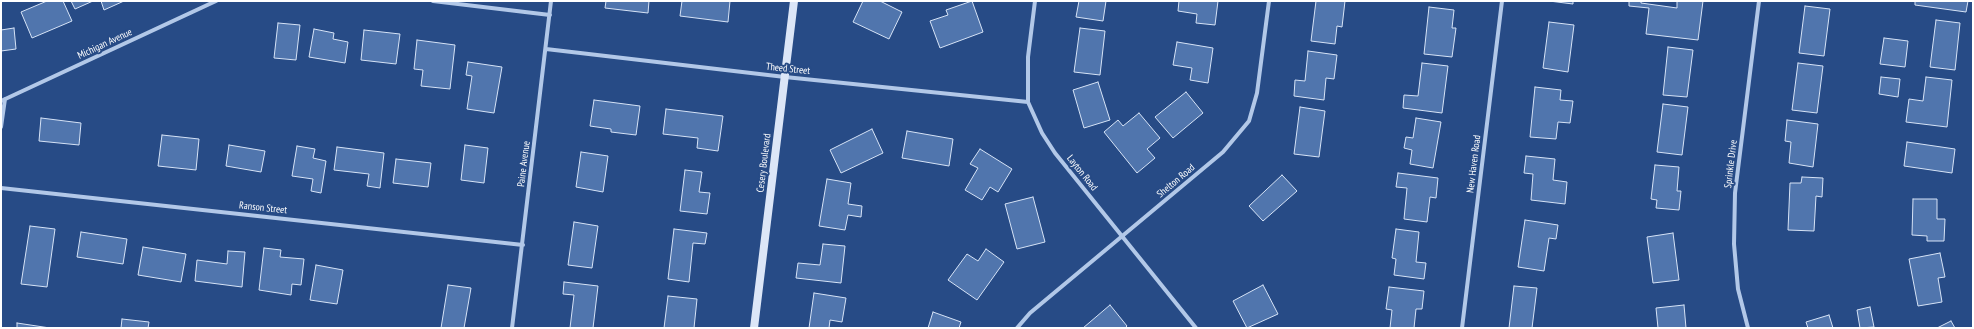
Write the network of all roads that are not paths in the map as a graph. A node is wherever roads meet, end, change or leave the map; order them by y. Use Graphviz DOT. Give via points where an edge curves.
graph roads {
  1 [pos="216,1"];
  2 [pos="434,1"];
  3 [pos="551,1"];
  4 [pos="794,1"];
  5 [pos="1035,1"];
  6 [pos="1269,1"];
  7 [pos="1502,1"];
  8 [pos="1758,1"];
  9 [pos="550,15"];
  10 [pos="546,49"];
  11 [pos="785,77"];
  12 [pos="3,100"];
  13 [pos="1028,102"];
  14 [pos="1,127"];
  15 [pos="1,188"];
  16 [pos="1123,237"];
  17 [pos="522,245"];
  18 [pos="512,328"];
  19 [pos="754,328"];
  20 [pos="1017,328"];
  21 [pos="1196,328"];
  22 [pos="1462,328"];
  23 [pos="1748,328"];
  1 -- 12 [label="street, Michigan Avenue"];
  2 -- 9 [label="street"];
  3 -- 9 [label="street, Paine Avenue"];
  4 -- 11 [label="main road, Cesery Boulevard"];
  5 -- 13 [label="street, Layton Road" via="1028,57"];
  6 -- 16 [label="street, Shelton Road" via="1257,92 1249,121 1223,152"];
  7 -- 22 [label="street, New Haven Road"];
  8 -- 23 [label="street, Sprinkle Drive" via="1735,193 1734,244 1737,282"];
  9 -- 10 [label="street, Paine Avenue"];
  10 -- 11 [label="street, Theed Street"];
  10 -- 17 [label="street, Paine Avenue"];
  11 -- 13 [label="street, Theed Street"];
  11 -- 19 [label="main road, Cesery Boulevard"];
  12 -- 14 [label="street"];
  13 -- 16 [label="street, Layton Road" via="1042,133 1055,153"];
  15 -- 17 [label="street, Ranson Street"];
  16 -- 20 [label="street, Shelton Road" via="1030,313"];
  16 -- 21 [label="street, Layton Road"];
  17 -- 18 [label="street, Paine Avenue"];
}
